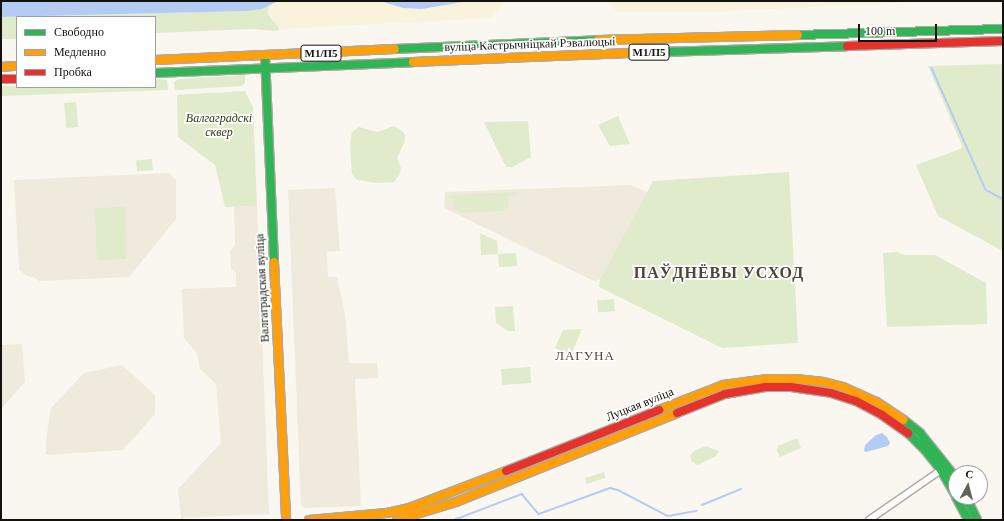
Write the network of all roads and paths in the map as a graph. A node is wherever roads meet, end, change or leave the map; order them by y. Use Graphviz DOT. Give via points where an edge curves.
graph roads {
  1 [pos="1003,29"];
  2 [pos="909,31"];
  3 [pos="883,32"];
  4 [pos="1003,42"];
  5 [pos="512,44"];
  6 [pos="883,44"];
  7 [pos="909,44"];
  8 [pos="478,46"];
  9 [pos="265,55"];
  10 [pos="512,57"];
  11 [pos="479,58"];
  12 [pos="156,60"];
  13 [pos="16,66"];
  14 [pos="1,67"];
  15 [pos="266,69"];
  16 [pos="156,73"];
  17 [pos="1,79"];
  18 [pos="16,79"];
  19 [pos="671,406"];
  20 [pos="675,415"];
  21 [pos="945,468"];
  22 [pos="948,471"];
  23 [pos="948,476"];
  24 [pos="482,481"];
  25 [pos="486,490"];
  26 [pos="960,505"];
  27 [pos="970,505"];
  28 [pos="286,520"];
  29 [pos="309,520"];
  30 [pos="397,520"];
  31 [pos="869,520"];
  32 [pos="968,520"];
  33 [pos="977,520"];
  1 -- 2 [label="main road, вуліца Кастрычніцкай Рэвалюцыі / М1/П5"];
  2 -- 3 [label="main road, вуліца Кастрычніцкай Рэвалюцыі / М1/П5"];
  2 -- 7 [label="main road"];
  3 -- 5 [label="main road, вуліца Кастрычніцкай Рэвалюцыі / М1/П5"];
  3 -- 6 [label="main road"];
  4 -- 7 [label="main road, вуліца Кастрычніцкай Рэвалюцыі / М1/П5"];
  5 -- 8 [label="main road, вуліца Кастрычніцкай Рэвалюцыі / М1/П5"];
  5 -- 10 [label="main road"];
  6 -- 7 [label="main road, вуліца Кастрычніцкай Рэвалюцыі / М1/П5"];
  6 -- 10 [label="main road, вуліца Кастрычніцкай Рэвалюцыі / М1/П5"];
  8 -- 9 [label="main road, вуліца Кастрычніцкай Рэвалюцыі / М1/П5"];
  8 -- 11 [label="main road"];
  9 -- 12 [label="main road, вуліца Кастрычніцкай Рэвалюцыі / М1/П5"];
  9 -- 15 [label="main road, Валгаградская вуліца"];
  10 -- 11 [label="main road, вуліца Кастрычніцкай Рэвалюцыі / М1/П5"];
  11 -- 15 [label="main road, вуліца Кастрычніцкай Рэвалюцыі / М1/П5"];
  13 -- 14 [label="main road"];
  15 -- 16 [label="main road, вуліца Кастрычніцкай Рэвалюцыі / М1/П5"];
  15 -- 28 [label="main road, Валгаградская вуліца"];
  17 -- 18 [label="main road"];
  19 -- 20 [label="main road"];
  19 -- 21 [label="main road, Луцкая вуліца" via="703,392 743,382 786,378 824,382 859,394 890,410 920,433"];
  19 -- 24 [label="main road, Луцкая вуліца"];
  20 -- 21 [label="main road, Луцкая вуліца" via="714,397 745,390 791,387 822,391 856,401 888,418"];
  20 -- 25 [label="main road, Луцкая вуліца"];
  21 -- 22 [label="main road, Луцкая вуліца"];
  21 -- 23 [label="main road, Луцкая вуліца"];
  21 -- 31 [label="street"];
  24 -- 25 [label="main road"];
  24 -- 29 [label="main road, Луцкая вуліца" via="409,508 387,513"];
  25 -- 30 [label="main road, Луцкая вуліца"];
  26 -- 32 [label="main road, Луцкая вуліца"];
  27 -- 33 [label="main road"];
}
